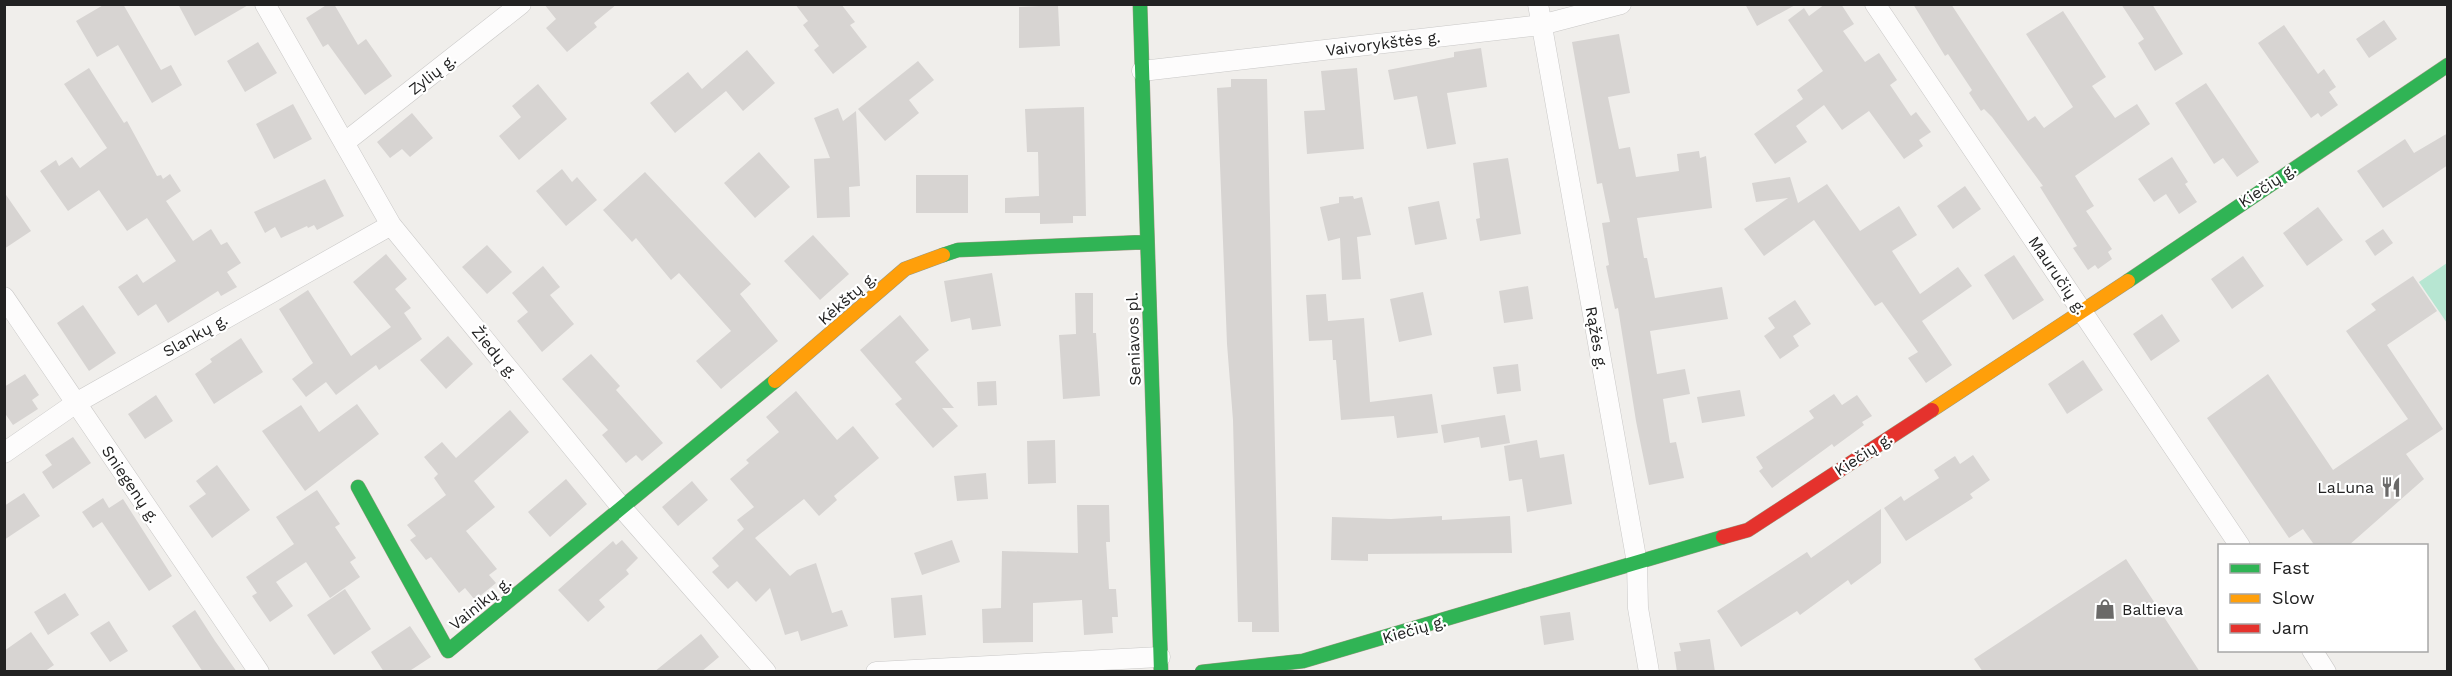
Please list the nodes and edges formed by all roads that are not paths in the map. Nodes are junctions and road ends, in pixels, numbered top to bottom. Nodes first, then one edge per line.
1 (265, 4) edge
2 (520, 4) edge
3 (1140, 4) edge
4 (1538, 4) edge
5 (1621, 4) edge
6 (1875, 4) edge
7 (1541, 25) junction
8 (2448, 65) edge
9 (1142, 71) junction
10 (344, 143) junction
11 (391, 225) junction
12 (1147, 242) junction
13 (4, 297) edge
14 (2083, 311) junction
15 (76, 403) junction
16 (4, 453) edge
17 (358, 487) dead end
18 (622, 507) junction
19 (2239, 544) edge
20 (1637, 563) junction
21 (2313, 652) edge
22 (1160, 664) edge
23 (259, 672) edge
24 (766, 672) edge
25 (876, 672) edge
26 (1203, 672) edge
27 (1649, 672) edge
28 (2326, 672) edge

1 - 10 street, Žiedų g.
2 - 10 street, Zylių g.
3 - 9 street, Seniavos pl.
4 - 7 street, Rąžės g.
5 - 7 street, Vaivorykštės g.
6 - 14 street, Mauručių g.
7 - 9 street, Vaivorykštės g.
7 - 20 street, Rąžės g.
8 - 14 street, Kiečių g.
9 - 12 street, Seniavos pl.
10 - 11 street, Žiedų g.
11 - 15 street, Slankų g.
11 - 18 street, Žiedų g.
12 - 18 street, Kėkštų g.
12 - 22 street, Seniavos pl.
13 - 15 street, Sniegenų g.
14 - 19 street, Mauručių g.
14 - 20 street, Kiečių g.
15 - 16 street, Slankų g.
15 - 23 street, Sniegenų g.
17 - 18 street, Vainikų g.
18 - 24 street, Žiedų g.
20 - 26 street, Kiečių g.
20 - 27 street, Rąžės g.
21 - 28 street
22 - 25 street

